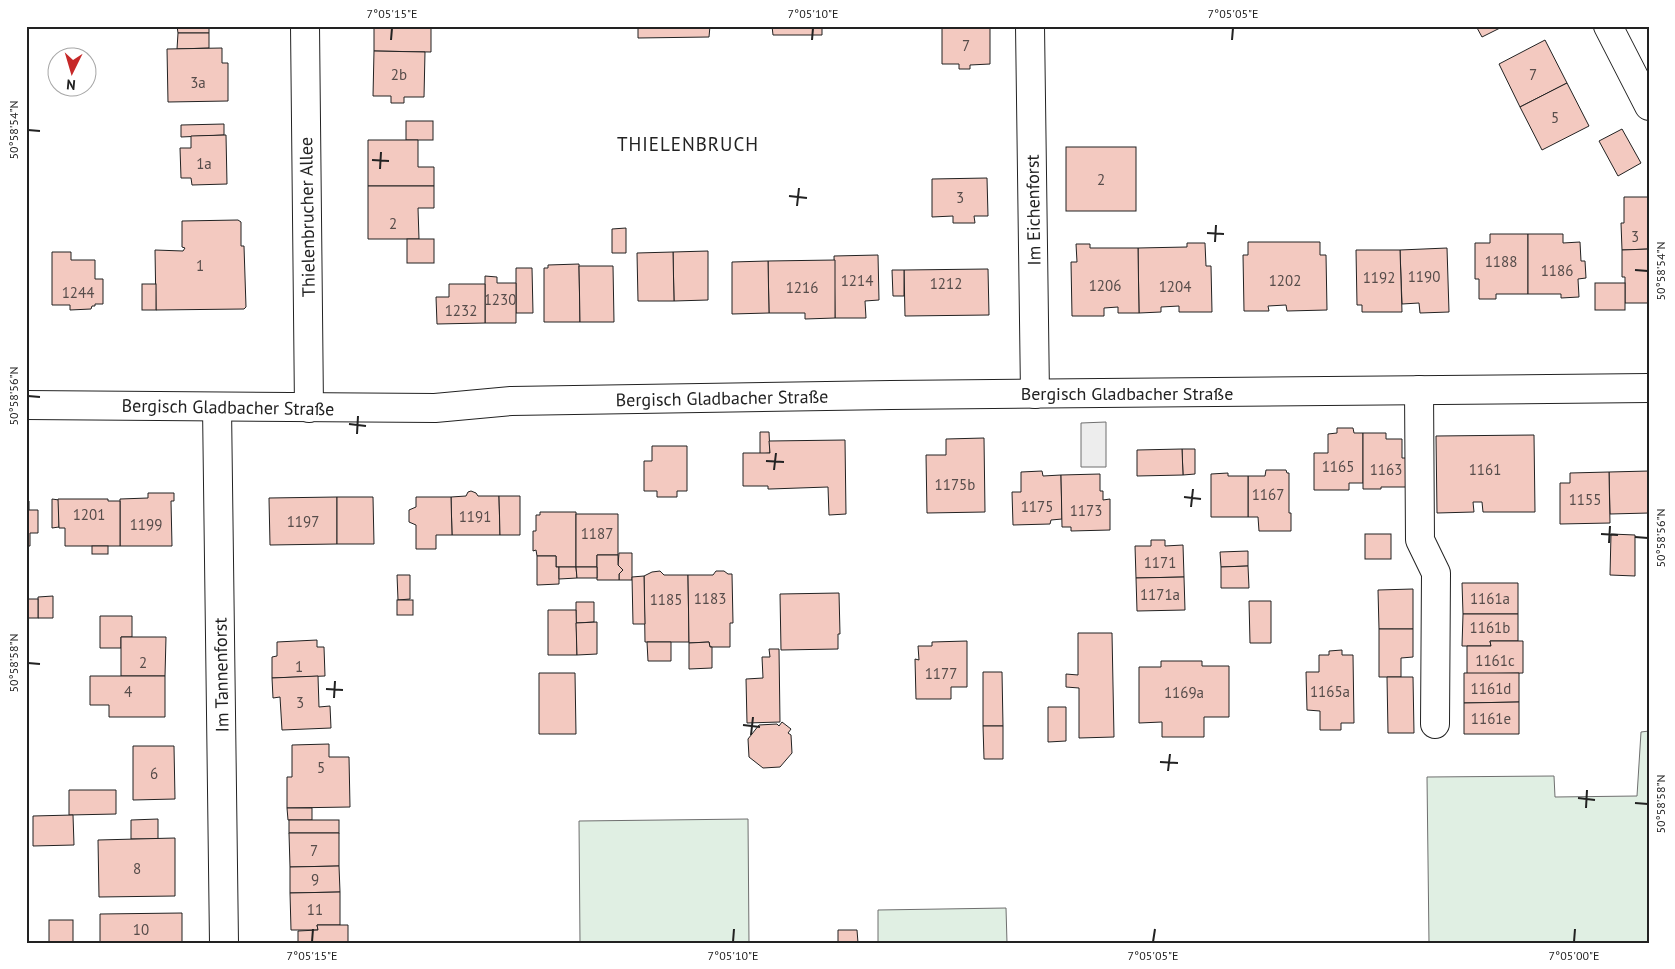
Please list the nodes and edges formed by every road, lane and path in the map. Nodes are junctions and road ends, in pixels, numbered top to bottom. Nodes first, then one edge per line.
1 (305, 26) edge
2 (1030, 26) edge
3 (1608, 26) edge
4 (1649, 106) edge
5 (1649, 388) edge
6 (1419, 390) junction
7 (1035, 394) junction
8 (26, 405) edge
9 (217, 407) junction
10 (309, 408) junction
11 (1435, 724) dead end
12 (224, 943) edge

1 - 10 street, Thielenbrucher Allee
2 - 7 street, Im Eichenforst
3 - 4 street
5 - 6 street, Bergisch Gladbacher Straße
6 - 7 street, Bergisch Gladbacher Straße
6 - 11 street
7 - 10 street, Bergisch Gladbacher Straße
8 - 9 street, Bergisch Gladbacher Straße
9 - 10 street, Bergisch Gladbacher Straße
9 - 12 street, Im Tannenforst

